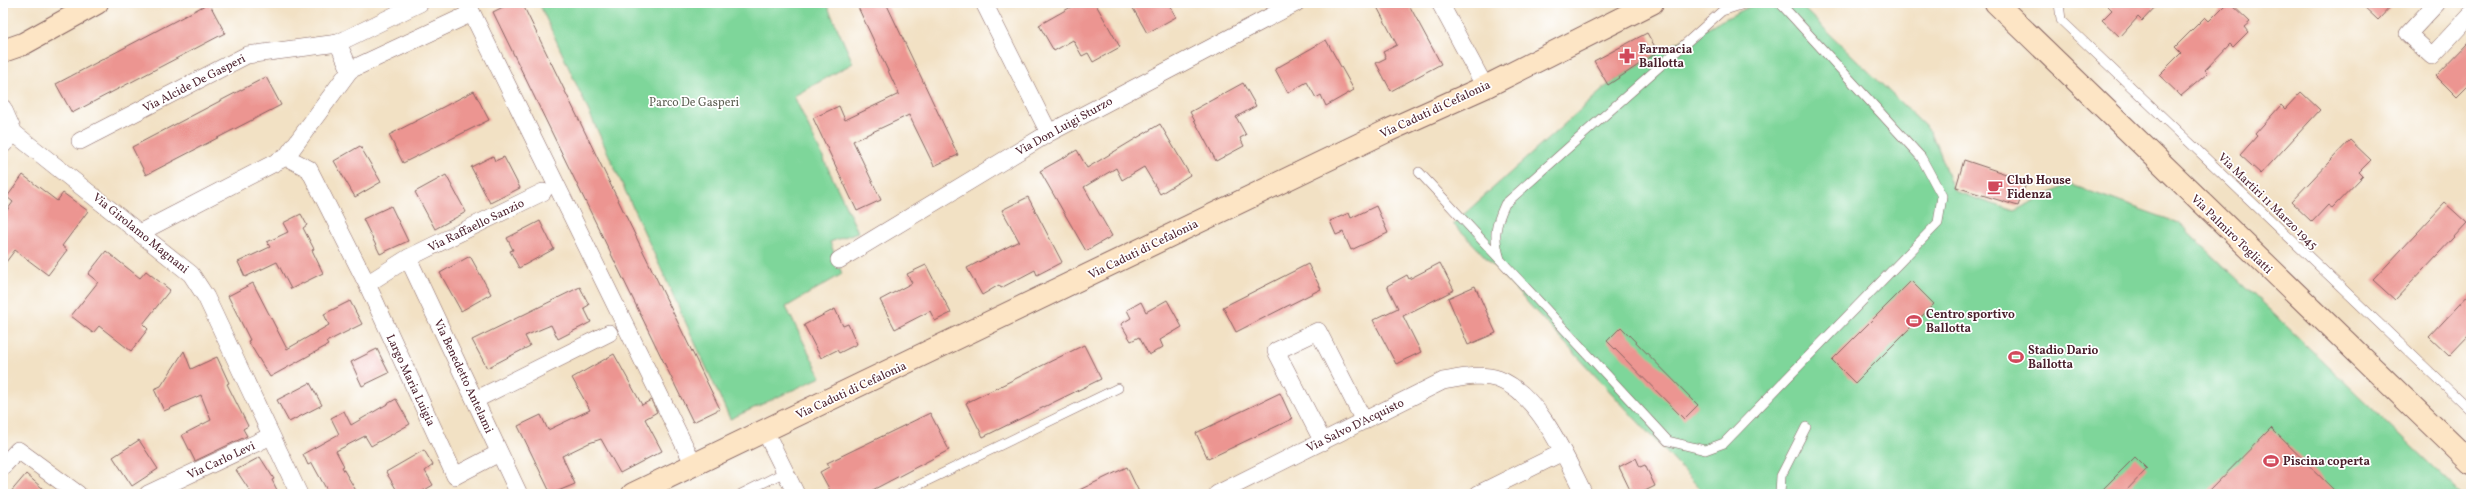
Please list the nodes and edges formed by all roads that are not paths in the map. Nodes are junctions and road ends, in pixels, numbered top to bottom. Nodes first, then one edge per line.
1 (98, 3) edge
2 (420, 3) edge
3 (984, 3) edge
4 (1296, 3) edge
5 (1440, 3) edge
6 (1652, 3) edge
7 (1747, 3) edge
8 (1780, 3) edge
9 (1996, 3) edge
10 (2059, 3) edge
11 (2437, 3) edge
12 (470, 8) edge
13 (2471, 14) edge
14 (338, 43) junction
15 (3, 51) edge
16 (350, 70) junction
17 (1485, 86) junction
18 (3, 108) edge
19 (14, 133) junction
20 (1049, 133) junction
21 (80, 141) dead end
22 (3, 145) edge
23 (286, 157) junction
24 (1420, 172) dead end
25 (543, 192) dead end
26 (141, 232) junction
27 (408, 258) junction
28 (839, 260) dead end
29 (1501, 262) junction
30 (367, 284) junction
31 (609, 332) dead end
32 (1118, 388) dead end
33 (475, 400) junction
34 (2471, 411) edge
35 (1364, 421) junction
36 (1806, 426) dead end
37 (765, 430) junction
38 (271, 436) junction
39 (1323, 442) junction
40 (1563, 452) junction
41 (499, 453) junction
42 (2471, 463) edge
43 (694, 465) junction
44 (3, 466) edge
45 (785, 472) junction
46 (78, 494) edge
47 (148, 494) edge
48 (299, 494) edge
49 (520, 494) edge
50 (633, 494) edge
51 (741, 494) edge
52 (796, 494) edge
53 (900, 494) edge
54 (1217, 494) edge
55 (1478, 494) edge
56 (1584, 494) edge
57 (1780, 494) edge

1 - 15 street
2 - 14 street, Via Alcide De Gasperi
3 - 20 street
4 - 20 street, Via Don Luigi Sturzo
5 - 17 street
6 - 17 street, Via Caduti di Cefalonia
7 - 29 lane
8 - 29 lane
9 - 42 street, Via Palmiro Togliatti
10 - 34 lane, Via Martiri 11 Marzo 1945
11 - 13 street
12 - 16 street
12 - 43 street
14 - 16 street
14 - 21 street, Via Alcide De Gasperi
16 - 23 street
17 - 37 street, Via Caduti di Cefalonia
18 - 19 street, Via Girolamo Magnani
19 - 22 street
19 - 26 street, Via Girolamo Magnani
20 - 28 street, Via Don Luigi Sturzo
23 - 26 street
23 - 30 street
24 - 29 lane
25 - 27 street, Via Raffaello Sanzio
26 - 38 street, Via Girolamo Magnani
27 - 30 street
27 - 33 street, Via Benedetto Antelami
30 - 41 street, Largo Maria Luigia
31 - 33 street
32 - 53 lane
33 - 41 street, Via Benedetto Antelami
35 - 39 street, Via Salvo D'Acquisto
35 - 39 street
35 - 40 street, Via Salvo D'Acquisto
36 - 57 lane
37 - 43 street, Via Caduti di Cefalonia
37 - 45 street
38 - 47 street, Via Carlo Levi
38 - 48 street, Via Girolamo Magnani
39 - 54 street, Via Salvo D'Acquisto
40 - 55 street
40 - 56 street
41 - 49 street, Via Benedetto Antelami
43 - 50 street, Via Caduti di Cefalonia
44 - 46 street
45 - 51 lane
45 - 52 street

